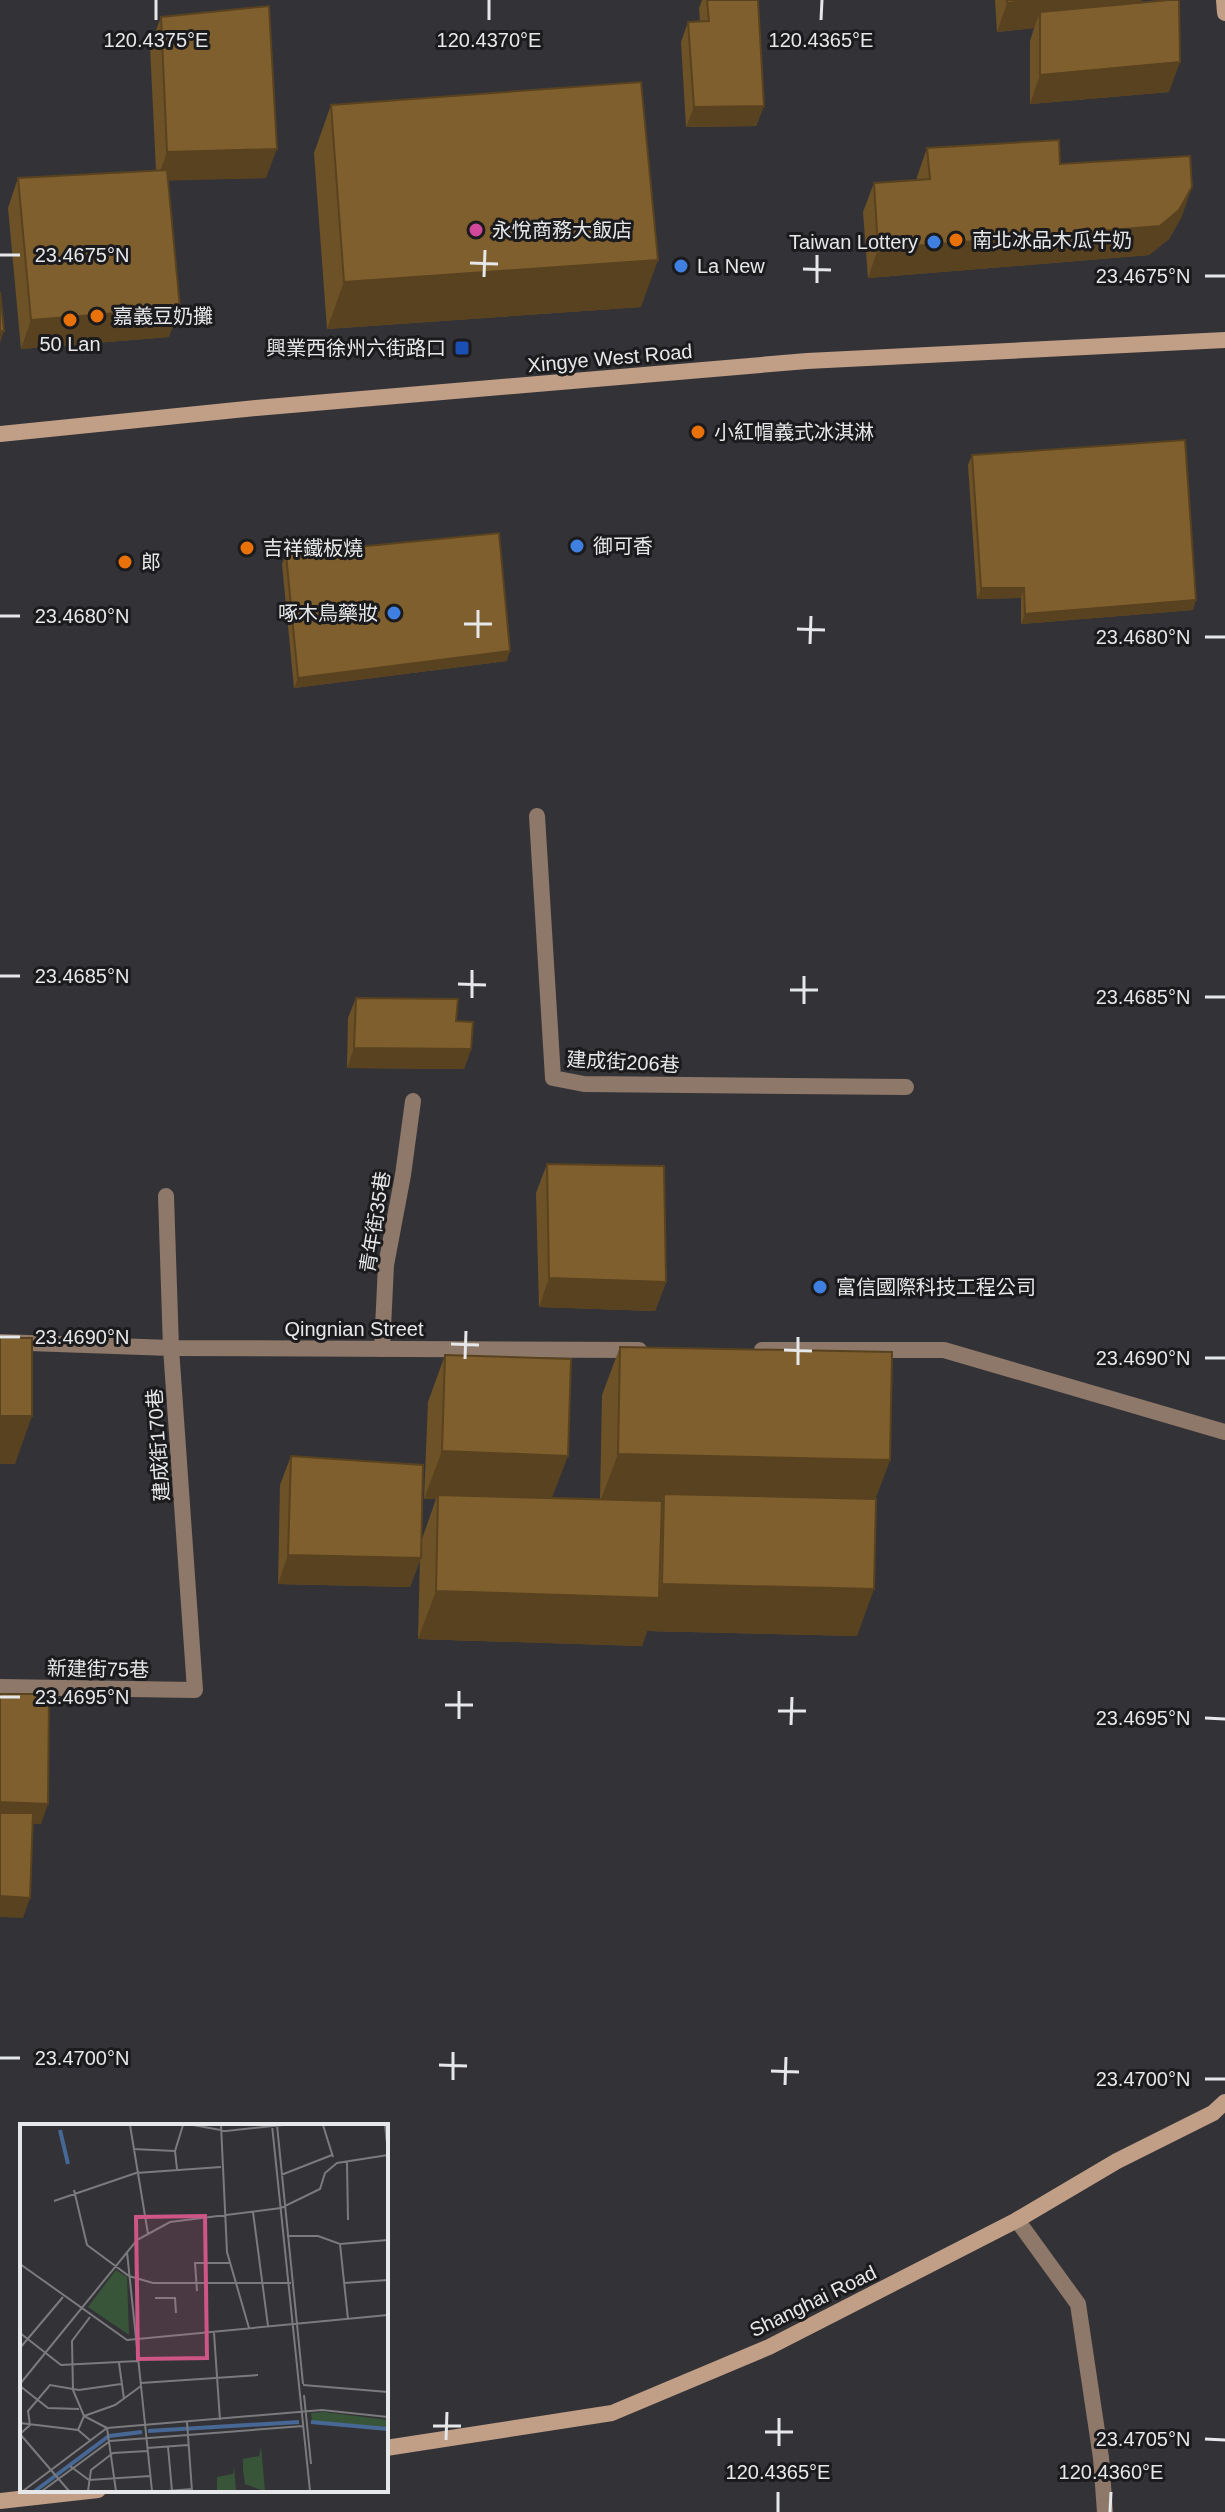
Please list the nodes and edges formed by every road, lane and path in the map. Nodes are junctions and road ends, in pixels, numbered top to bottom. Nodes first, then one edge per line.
1 (1224, 0) edge
2 (1225, 13) edge
3 (1225, 340) edge
4 (0, 434) edge
5 (537, 816) dead end
6 (906, 1087) dead end
7 (413, 1101) dead end
8 (166, 1196) dead end
9 (0, 1342) edge
10 (171, 1348) junction
11 (382, 1349) junction
12 (663, 1350) edge
13 (741, 1350) edge
14 (1225, 1432) edge
15 (0, 1687) edge
16 (195, 1690) joint
17 (1225, 2102) edge
18 (1017, 2220) junction
19 (388, 2448) edge
20 (80, 2492) edge
21 (0, 2501) edge
22 (1105, 2512) edge

1 - 2 street
3 - 4 street, Xingye West Road
5 - 6 street, 建成街206巷
7 - 11 street, 青年街35巷
8 - 10 street, 建成街170巷
9 - 10 street, Qingnian Street
10 - 11 street, Qingnian Street
10 - 16 street, 建成街170巷
11 - 12 street, Qingnian Street
13 - 14 street
15 - 16 street, 新建街75巷
17 - 18 street, Shanghai Road
18 - 19 street, Shanghai Road
18 - 22 street
20 - 21 street

